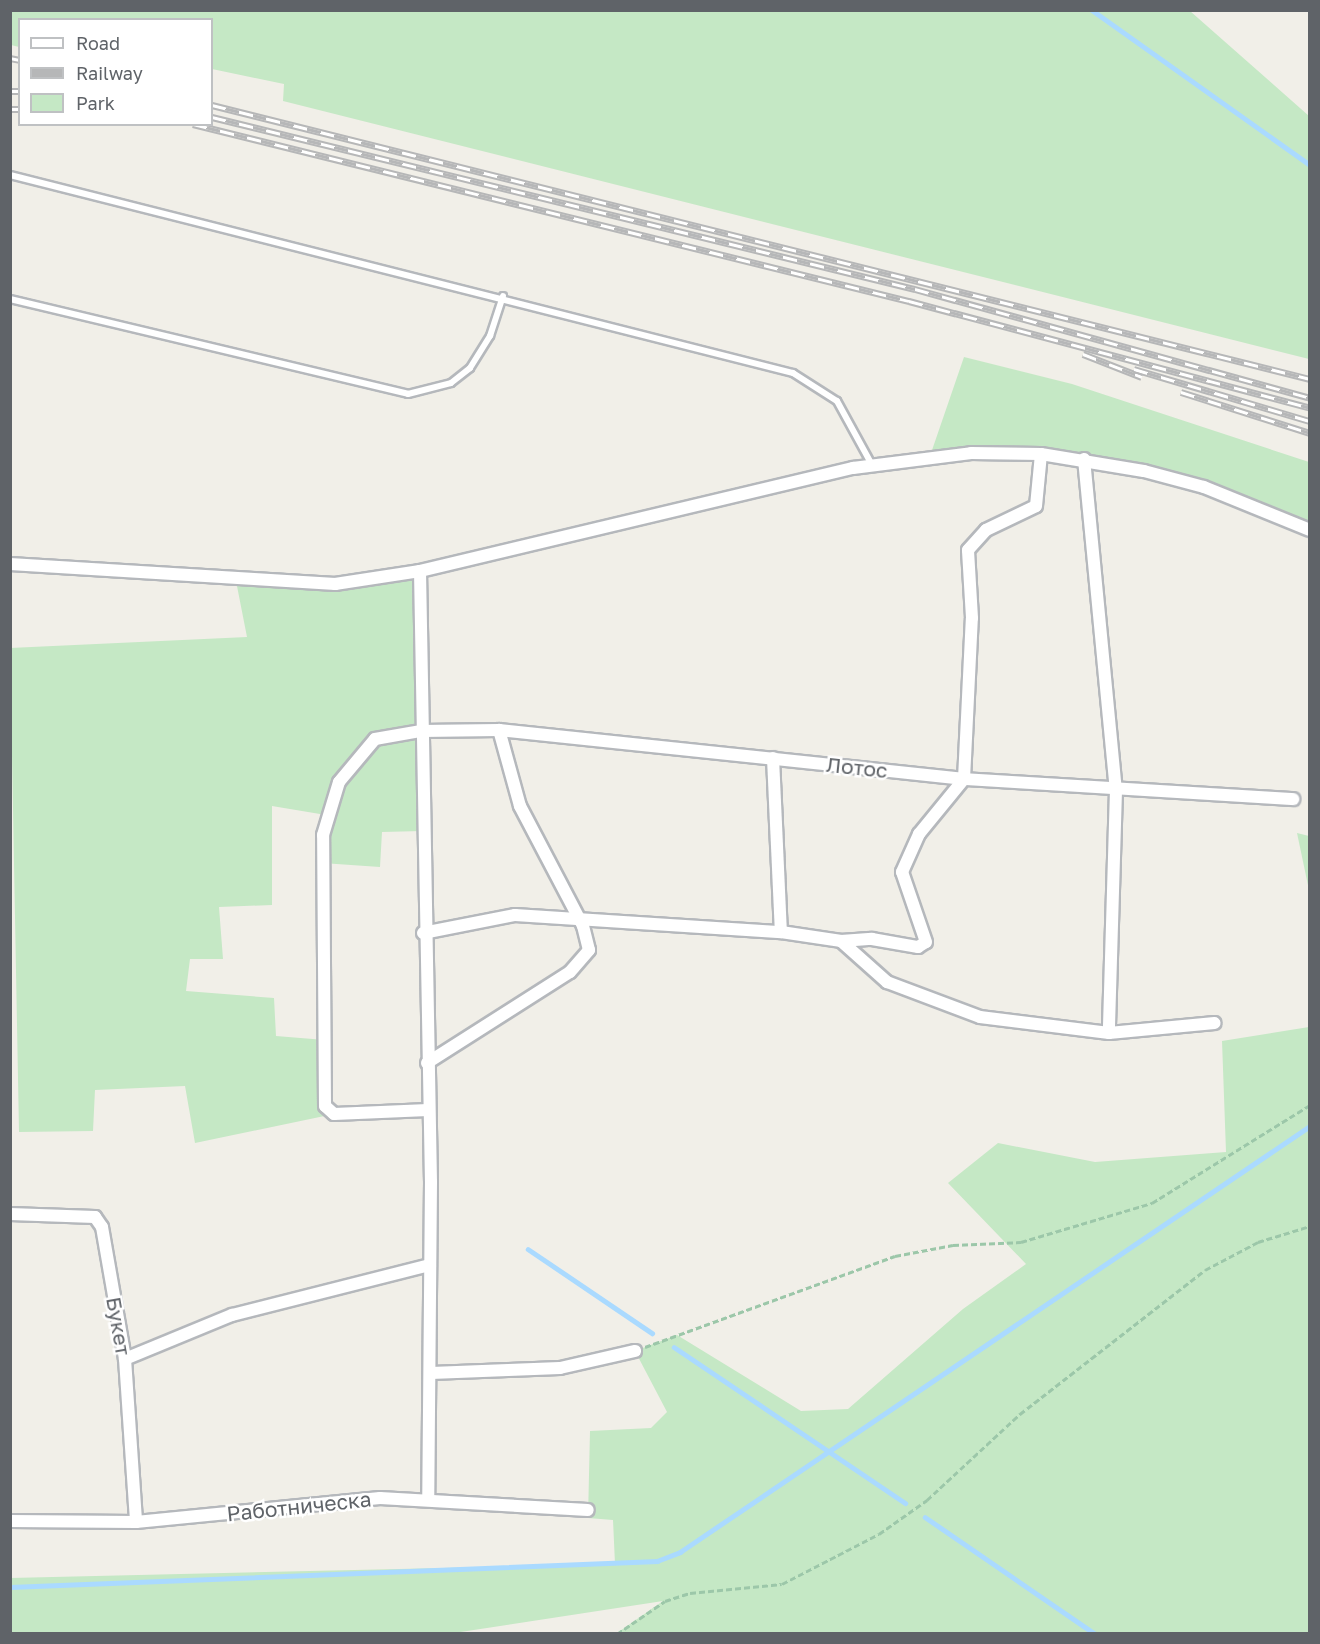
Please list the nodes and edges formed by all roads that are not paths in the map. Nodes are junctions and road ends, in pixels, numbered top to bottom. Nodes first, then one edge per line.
1 (10, 175) edge
2 (503, 296) junction
3 (10, 299) edge
4 (1041, 454) junction
5 (1084, 459) junction
6 (872, 465) junction
7 (1310, 530) edge
8 (10, 564) edge
9 (420, 571) junction
10 (499, 730) junction
11 (421, 731) junction
12 (773, 759) junction
13 (963, 778) junction
14 (1116, 790) junction
15 (1293, 799) dead end
16 (579, 919) junction
17 (781, 932) junction
18 (423, 933) junction
19 (841, 941) junction
20 (1215, 1023) dead end
21 (1108, 1033) junction
22 (427, 1063) junction
23 (428, 1110) junction
24 (10, 1214) edge
25 (430, 1265) junction
26 (635, 1351) road end
27 (125, 1359) junction
28 (431, 1373) junction
29 (428, 1500) junction
30 (588, 1510) dead end
31 (10, 1521) edge
32 (136, 1522) junction

1 - 2 lane
2 - 3 lane
2 - 6 lane
4 - 5 street
4 - 6 street
4 - 13 street
5 - 7 street
5 - 14 street
6 - 9 street
8 - 9 street
9 - 11 street
10 - 11 street, Лотос
10 - 12 street, Лотос
10 - 16 street
11 - 18 street
11 - 23 street, Лотос
12 - 13 street, Лотос
12 - 17 street
13 - 14 street, Лотос
13 - 19 street
14 - 15 street, Лотос
14 - 21 street
16 - 17 street
16 - 18 street
16 - 22 street
17 - 19 street
18 - 22 street
19 - 21 street
20 - 21 street
22 - 23 street
23 - 25 street
24 - 27 street, Букет
25 - 27 street
25 - 28 street
26 - 28 street
27 - 32 street, Букет
28 - 29 street
29 - 30 street, Работническа
29 - 32 street, Работническа
31 - 32 street, Работническа

